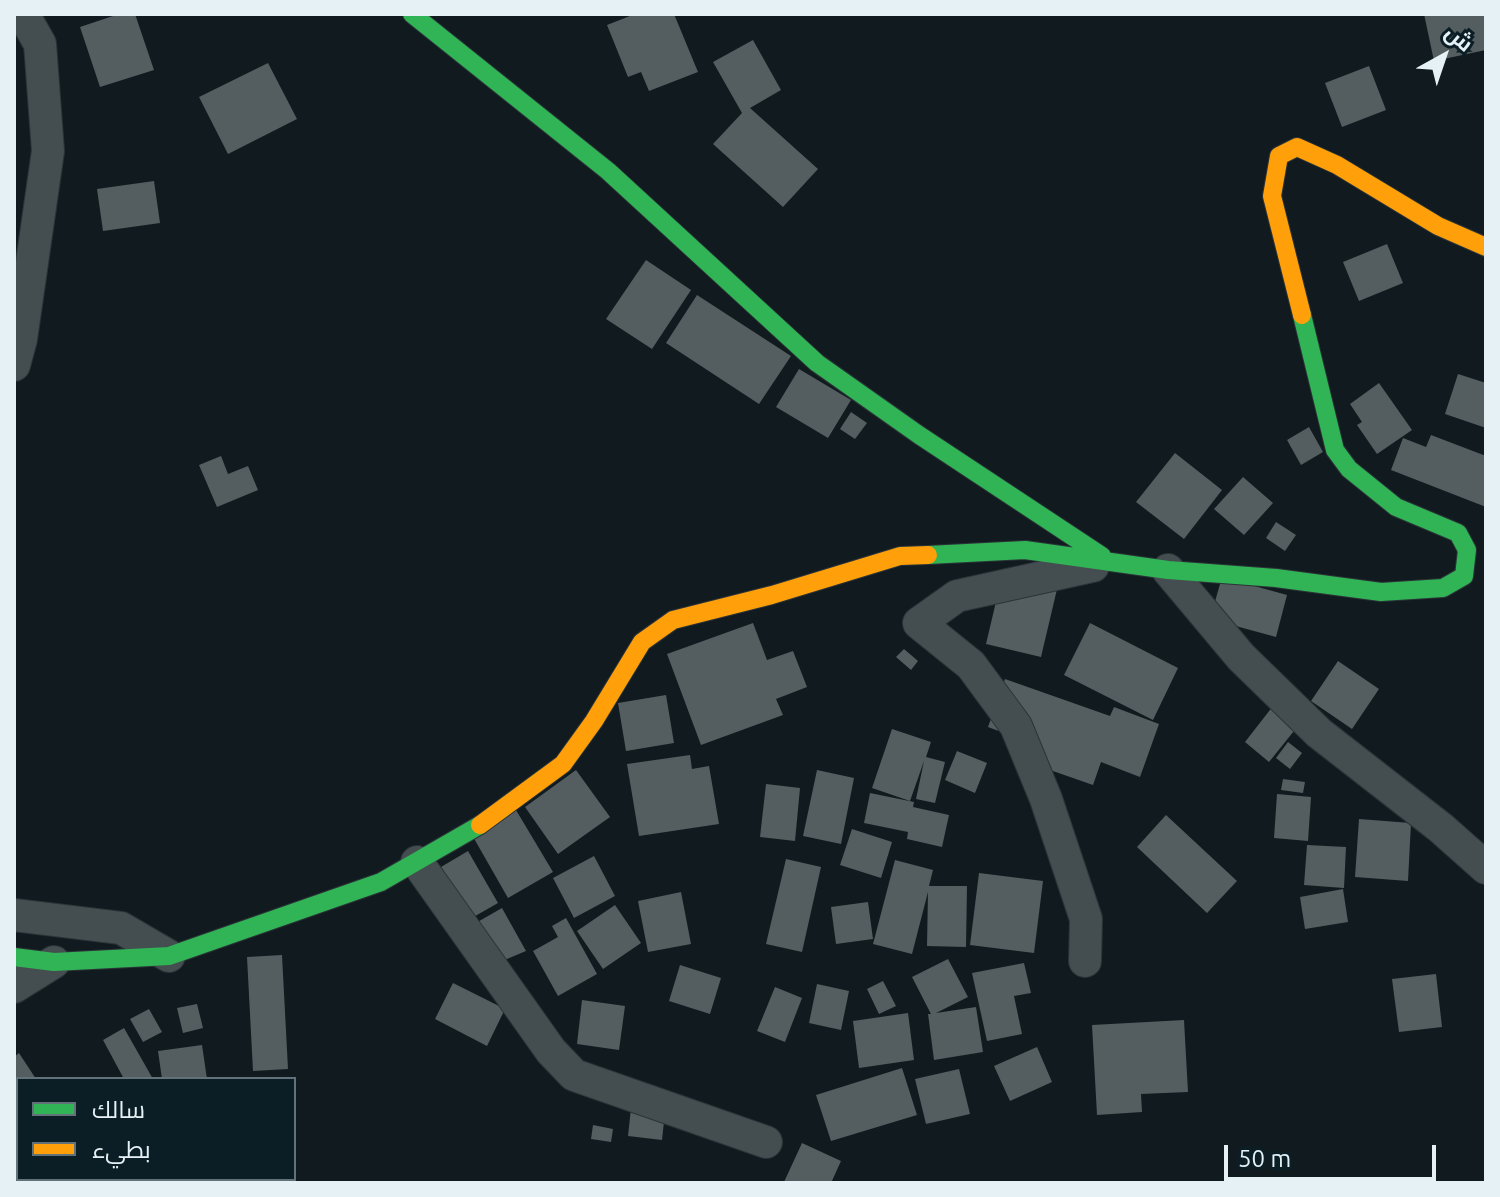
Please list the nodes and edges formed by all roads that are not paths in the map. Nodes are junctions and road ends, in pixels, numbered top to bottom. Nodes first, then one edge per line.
1 (23, 14) edge
2 (412, 14) edge
3 (1486, 247) edge
4 (14, 365) edge
5 (1110, 562) junction
6 (1168, 570) junction
7 (417, 862) junction
8 (1486, 868) edge
9 (14, 915) edge
10 (169, 956) junction
11 (14, 957) edge
12 (1085, 961) dead end
13 (54, 962) junction
14 (14, 987) edge
15 (766, 1142) dead end

1 - 4 street
2 - 5 street
3 - 6 street
5 - 6 street
5 - 7 street
5 - 12 street
6 - 8 street
7 - 10 street
7 - 15 street
9 - 10 street
10 - 13 street
11 - 13 street
13 - 14 street

